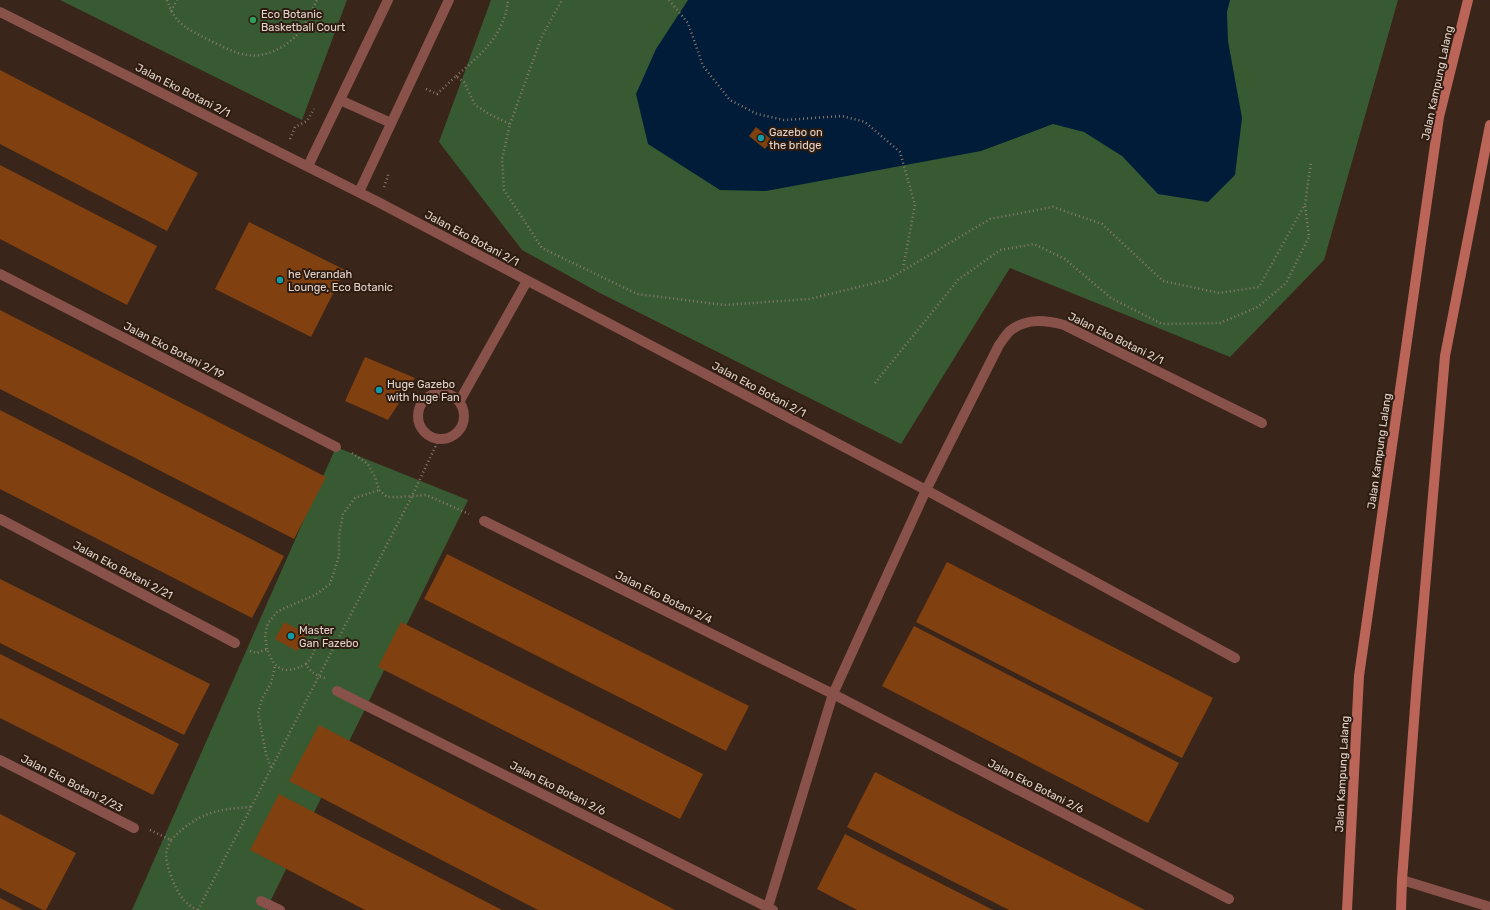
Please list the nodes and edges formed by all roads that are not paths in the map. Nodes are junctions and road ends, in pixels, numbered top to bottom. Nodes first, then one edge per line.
1 (388, 0) edge
2 (448, 0) edge
3 (1468, 0) edge
4 (2, 12) edge
5 (340, 100) junction
6 (391, 123) junction
7 (1490, 125) edge
8 (308, 166) junction
9 (359, 192) junction
10 (0, 274) edge
11 (527, 281) junction
12 (459, 402) junction
13 (1262, 423) dead end
14 (336, 447) road end
15 (926, 490) junction
16 (0, 519) edge
17 (484, 521) road end
18 (234, 643) road end
19 (1235, 658) dead end
20 (337, 691) road end
21 (833, 694) junction
22 (0, 760) edge
23 (134, 828) road end
24 (1402, 880) junction
25 (1229, 899) dead end
26 (261, 900) dead end
27 (1490, 907) edge
28 (769, 909) edge
29 (280, 910) edge
30 (1347, 910) edge
31 (1401, 910) edge

1 - 5 street
2 - 6 street
3 - 30 main road, Jalan Kampung Lalang
4 - 8 street, Jalan Eko Botani 2/1
5 - 6 street
5 - 8 street
6 - 9 street
7 - 24 main road
8 - 9 street, Jalan Eko Botani 2/1
9 - 11 street, Jalan Eko Botani 2/1
10 - 14 street, Jalan Eko Botani 2/19
11 - 12 street
11 - 15 street, Jalan Eko Botani 2/1
12 - 12 street
13 - 15 street, Jalan Eko Botani 2/1
15 - 19 street, Jalan Eko Botani 2/1
15 - 21 street
16 - 18 street, Jalan Eko Botani 2/21
17 - 21 street, Jalan Eko Botani 2/4
20 - 28 street, Jalan Eko Botani 2/6
21 - 25 street, Jalan Eko Botani 2/6
21 - 28 street
22 - 23 street, Jalan Eko Botani 2/23
24 - 27 street
24 - 31 main road
26 - 29 street

